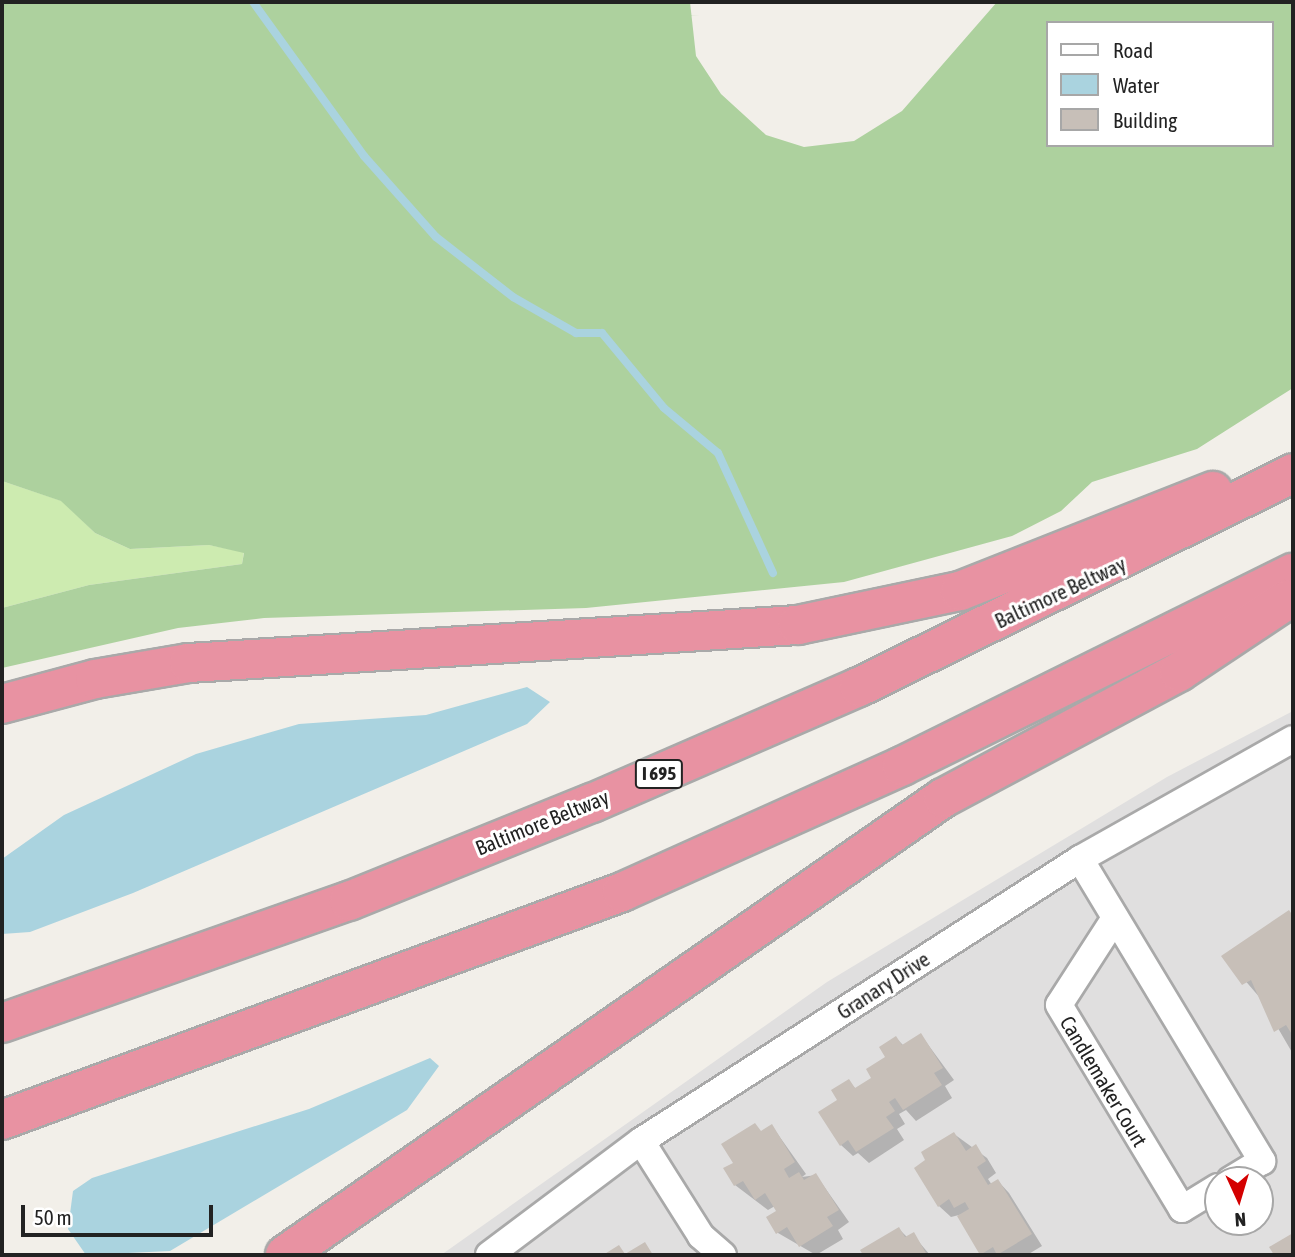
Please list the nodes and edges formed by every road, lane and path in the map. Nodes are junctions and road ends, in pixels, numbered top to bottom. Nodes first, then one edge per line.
1 (1293, 459) edge
2 (1293, 473) edge
3 (1293, 573) edge
4 (1293, 596) edge
5 (2, 705) edge
6 (1293, 739) edge
7 (1080, 859) junction
8 (1115, 918) junction
9 (2, 1023) edge
10 (2, 1121) edge
11 (641, 1141) junction
12 (1254, 1166) edge
13 (1204, 1196) edge
14 (285, 1255) edge
15 (489, 1255) edge
16 (723, 1255) edge

1 - 5 highway
2 - 9 highway, Baltimore Beltway / I 695
3 - 10 highway
4 - 14 highway
6 - 7 street, Granary Drive
7 - 8 street
7 - 11 street, Granary Drive
8 - 12 street
8 - 13 street, Candlemaker Court
11 - 15 street, Granary Drive
11 - 16 street

